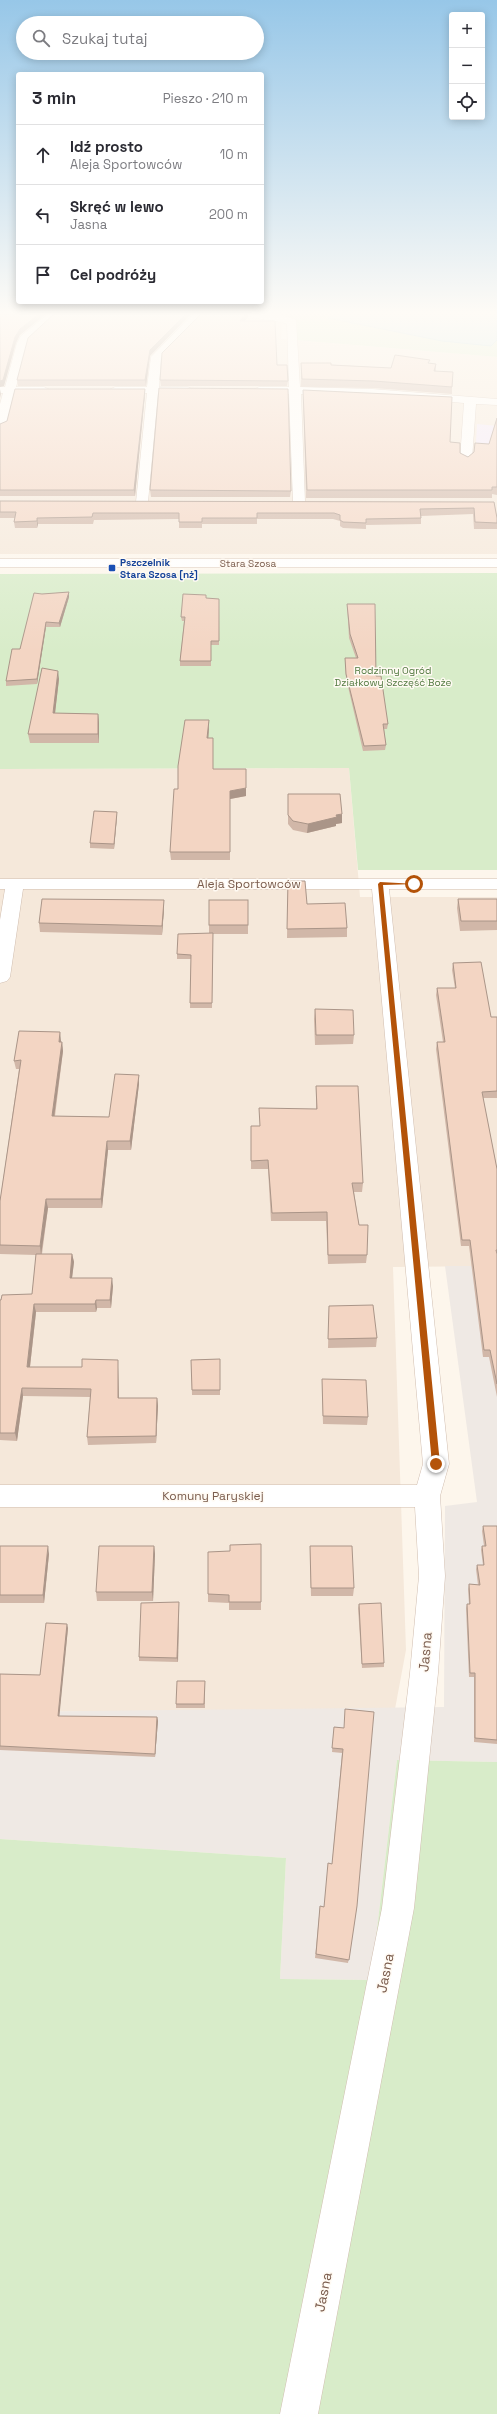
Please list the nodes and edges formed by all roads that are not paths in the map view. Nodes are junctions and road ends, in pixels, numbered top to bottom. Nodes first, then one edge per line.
1 (149, 427) edge
2 (295, 427) edge
3 (468, 427) edge
4 (466, 459) edge
5 (126, 502) edge
6 (142, 502) junction
7 (157, 502) edge
8 (283, 502) edge
9 (299, 502) junction
10 (314, 502) edge
11 (0, 563) edge
12 (497, 563) edge
13 (8, 884) edge
14 (380, 884) junction
15 (497, 884) edge
16 (0, 977) edge
17 (0, 1496) edge
18 (427, 1496) junction
19 (299, 2414) edge

1 - 6 street
2 - 9 street
3 - 4 street
5 - 6 street
6 - 7 street
8 - 9 street
9 - 10 street
11 - 12 street, Stara Szosa
13 - 14 street, Aleja Sportowców
13 - 16 street
14 - 15 street, Aleja Sportowców
14 - 18 street, Jasna
17 - 18 street, Komuny Paryskiej
18 - 19 street, Jasna

